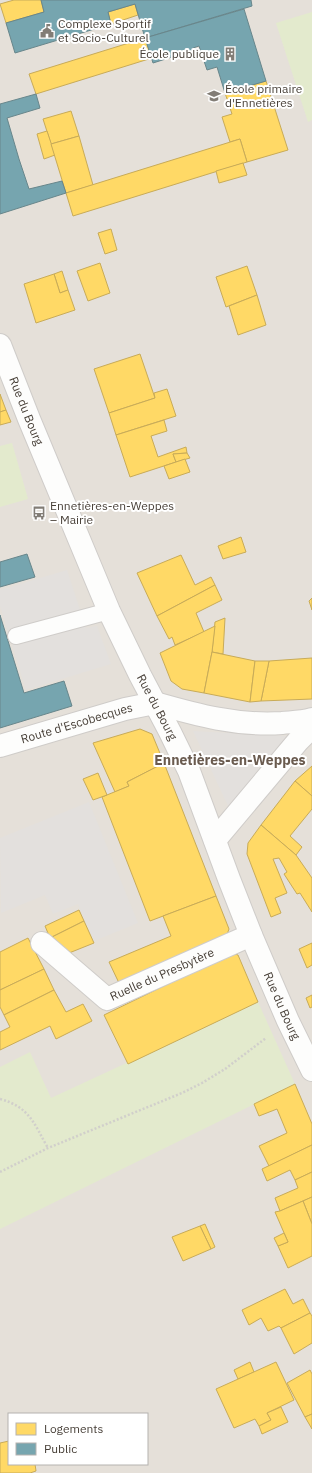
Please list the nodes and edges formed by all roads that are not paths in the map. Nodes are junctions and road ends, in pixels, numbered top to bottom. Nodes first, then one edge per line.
1 (0, 345) edge
2 (109, 611) junction
3 (16, 636) dead end
4 (154, 703) junction
5 (312, 718) edge
6 (312, 727) edge
7 (0, 746) edge
8 (215, 840) junction
9 (251, 935) junction
10 (42, 943) dead end
11 (312, 1070) edge

1 - 2 street, Rue du Bourg
2 - 3 lane
2 - 4 street, Rue du Bourg
4 - 5 street
4 - 7 street, Route d'Escobecques
4 - 8 street, Rue du Bourg
6 - 8 street
8 - 9 street, Rue du Bourg
9 - 10 street, Ruelle du Presbytère
9 - 11 street, Rue du Bourg

